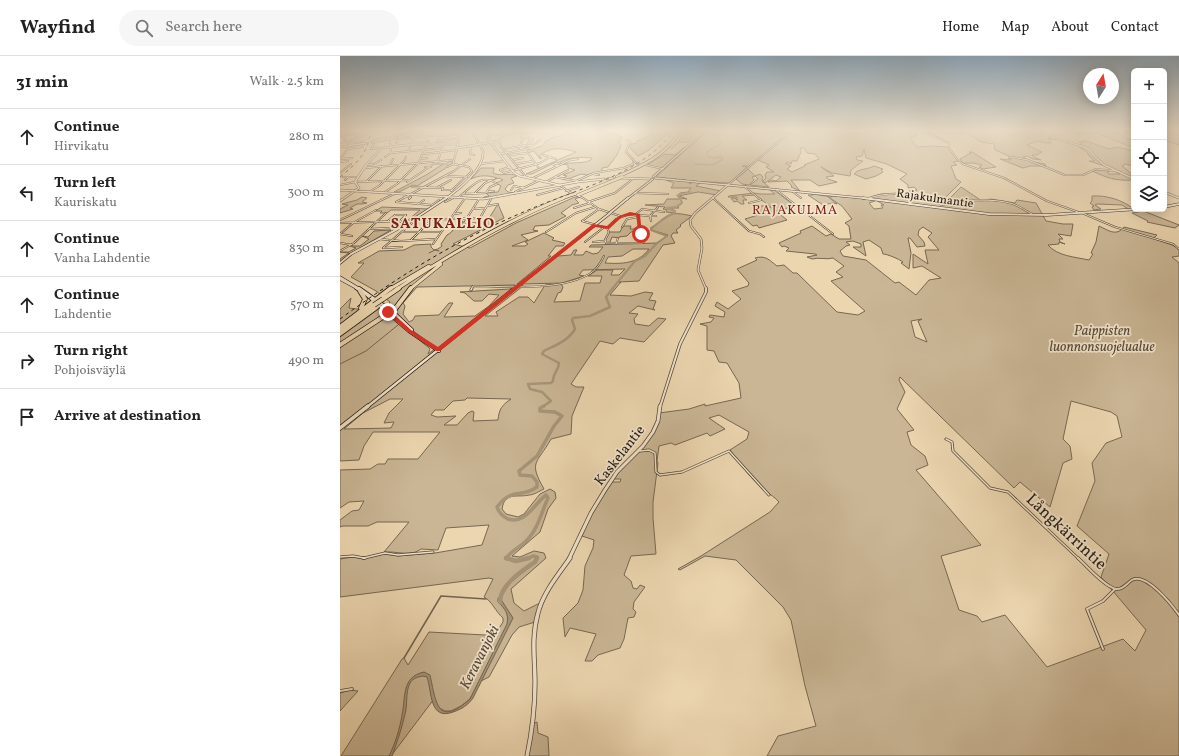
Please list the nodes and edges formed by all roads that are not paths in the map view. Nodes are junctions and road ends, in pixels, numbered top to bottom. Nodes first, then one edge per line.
1 (419, 162) edge
2 (633, 162) edge
3 (368, 163) edge
4 (376, 163) edge
5 (413, 163) edge
6 (465, 163) edge
7 (491, 163) edge
8 (506, 163) edge
9 (524, 163) edge
10 (542, 163) edge
11 (565, 163) edge
12 (636, 163) edge
13 (646, 163) edge
14 (671, 163) edge
15 (754, 163) edge
16 (962, 163) edge
17 (1034, 163) edge
18 (1101, 163) edge
19 (351, 164) dead end
20 (401, 164) junction
21 (435, 164) joint
22 (442, 164) dead end
23 (453, 164) joint
24 (480, 164) joint
25 (516, 164) joint
26 (552, 164) dead end
27 (642, 164) dead end
28 (366, 165) junction
29 (390, 165) joint
30 (536, 165) junction
31 (382, 166) junction
32 (461, 166) junction
33 (559, 166) junction
34 (646, 166) dead end
35 (425, 167) dead end
36 (431, 167) junction
37 (447, 167) dead end
38 (510, 167) junction
39 (538, 167) dead end
40 (364, 168) junction
41 (520, 169) junction
42 (664, 169) junction
43 (340, 170) edge
44 (343, 170) junction
45 (568, 170) dead end
46 (513, 171) junction
47 (1118, 171) junction
48 (340, 173) edge
49 (591, 174) junction
50 (599, 175) dead end
51 (445, 176) junction
52 (343, 177) dead end
53 (348, 177) junction
54 (358, 177) junction
55 (467, 177) junction
56 (526, 177) dead end
57 (556, 178) junction
58 (617, 178) junction
59 (634, 178) junction
60 (653, 178) junction
61 (1131, 178) edge
62 (531, 179) junction
63 (604, 179) dead end
64 (607, 179) dead end
65 (344, 180) dead end
66 (383, 180) junction
67 (401, 180) junction
68 (411, 180) junction
69 (451, 180) dead end
70 (492, 180) junction
71 (367, 181) junction
72 (538, 181) junction
73 (577, 181) junction
74 (355, 182) junction
75 (407, 182) dead end
76 (546, 182) junction
77 (729, 184) junction
78 (340, 185) edge
79 (560, 186) junction
80 (746, 186) junction
81 (412, 187) dead end
82 (421, 187) junction
83 (436, 187) junction
84 (579, 187) dead end
85 (524, 188) junction
86 (563, 188) junction
87 (775, 189) junction
88 (340, 190) edge
89 (511, 190) dead end
90 (566, 190) junction
91 (355, 191) junction
92 (494, 191) dead end
93 (792, 191) junction
94 (369, 192) junction
95 (385, 192) junction
96 (487, 192) junction
97 (396, 193) junction
98 (409, 193) junction
99 (635, 193) junction
100 (1167, 193) edge
101 (463, 194) junction
102 (474, 194) junction
103 (515, 194) junction
104 (668, 194) dead end
105 (537, 195) dead end
106 (574, 195) junction
107 (404, 197) junction
108 (448, 197) junction
109 (455, 197) junction
110 (459, 197) junction
111 (466, 198) junction
112 (713, 198) junction
113 (801, 198) dead end
114 (1179, 198) edge
115 (409, 199) dead end
116 (479, 199) junction
117 (491, 199) junction
118 (869, 199) junction
119 (424, 200) dead end
120 (439, 200) dead end
121 (340, 201) edge
122 (445, 202) dead end
123 (589, 202) junction
124 (749, 203) dead end
125 (418, 204) junction
126 (498, 204) dead end
127 (1179, 204) edge
128 (1167, 206) edge
129 (487, 207) junction
130 (595, 207) junction
131 (658, 207) dead end
132 (574, 208) dead end
133 (473, 209) junction
134 (599, 209) junction
135 (376, 210) dead end
136 (1131, 210) edge
137 (654, 211) junction
138 (664, 212) dead end
139 (386, 213) dead end
140 (461, 213) dead end
141 (1080, 213) junction
142 (454, 214) junction
143 (636, 214) junction
144 (638, 214) junction
145 (1033, 215) junction
146 (620, 216) junction
147 (650, 216) junction
148 (656, 216) dead end
149 (638, 217) junction
150 (467, 218) junction
151 (480, 218) junction
152 (450, 219) junction
153 (340, 220) edge
154 (420, 220) dead end
155 (432, 220) junction
156 (388, 221) junction
157 (400, 221) junction
158 (651, 221) dead end
159 (376, 222) junction
160 (340, 223) edge
161 (353, 223) junction
162 (412, 223) dead end
163 (469, 224) dead end
164 (594, 225) junction
165 (622, 227) dead end
166 (603, 228) junction
167 (607, 228) junction
168 (369, 229) junction
169 (419, 231) junction
170 (402, 232) junction
171 (441, 232) junction
172 (546, 232) dead end
173 (340, 234) edge
174 (833, 234) dead end
175 (352, 236) dead end
176 (764, 237) dead end
177 (436, 238) junction
178 (618, 238) dead end
179 (379, 239) junction
180 (411, 240) junction
181 (391, 241) junction
182 (605, 241) junction
183 (585, 242) dead end
184 (593, 242) dead end
185 (340, 243) edge
186 (433, 244) dead end
187 (616, 244) junction
188 (352, 245) junction
189 (402, 247) dead end
190 (460, 249) junction
191 (1179, 249) edge
192 (340, 251) edge
193 (604, 256) dead end
194 (448, 260) junction
195 (340, 264) edge
196 (340, 278) edge
197 (519, 285) junction
198 (471, 290) dead end
199 (360, 291) junction
200 (375, 299) junction
201 (384, 300) junction
202 (400, 303) junction
203 (375, 306) junction
204 (391, 313) junction
205 (397, 316) junction
206 (352, 319) junction
207 (340, 327) edge
208 (340, 330) edge
209 (340, 334) edge
210 (415, 335) junction
211 (422, 340) junction
212 (340, 345) edge
213 (432, 348) junction
214 (438, 350) junction
215 (432, 355) junction
216 (394, 385) junction
217 (340, 428) edge
218 (946, 439) dead end
219 (638, 451) junction
220 (769, 495) dead end
221 (433, 552) dead end
222 (340, 557) edge
223 (1115, 589) junction
224 (1179, 615) edge
225 (1103, 649) dead end
226 (352, 689) dead end
227 (340, 691) edge
228 (527, 756) edge

1 - 67 street
2 - 49 street
3 - 28 street
4 - 28 street
5 - 20 street
6 - 32 street
7 - 24 street
8 - 38 street
9 - 25 street
10 - 30 street
11 - 33 street
12 - 27 street
13 - 58 highway
14 - 42 main road
15 - 77 street
16 - 141 street
17 - 47 street
18 - 47 street
19 - 44 street
20 - 29 street
20 - 66 street
21 - 22 street
21 - 36 street
23 - 32 street
23 - 37 street
24 - 108 main road
25 - 41 street
26 - 33 street
28 - 40 street
29 - 31 street
30 - 39 street
30 - 41 street
31 - 40 street
31 - 71 street
32 - 51 street
32 - 55 street
33 - 62 street
34 - 42 street
35 - 36 street
36 - 68 street
38 - 46 street
38 - 46 street
40 - 54 street
41 - 46 street
41 - 56 street
42 - 60 main road
43 - 44 street
44 - 48 street
45 - 57 street
46 - 62 street
47 - 61 street
49 - 50 street
49 - 73 street
51 - 55 street
51 - 82 street
52 - 53 street
53 - 54 street
53 - 65 street
54 - 74 street
55 - 83 street
57 - 73 street
57 - 76 street
58 - 59 street
58 - 64 street
58 - 106 highway
59 - 60 street
59 - 123 street
60 - 77 main road, Rajakulmantie
60 - 99 main road
62 - 72 street
63 - 73 street
66 - 67 street
66 - 71 street
66 - 94 street
67 - 68 street
67 - 95 street
68 - 75 street
69 - 83 street
70 - 96 street
70 - 101 street
70 - 102 street
71 - 74 street
72 - 76 street
72 - 85 street
73 - 79 street
74 - 78 street
74 - 91 street
76 - 79 street
77 - 80 main road, Rajakulmantie
77 - 112 street, Kaskelantie
79 - 86 street
79 - 103 street
80 - 87 main road, Rajakulmantie
80 - 124 street
81 - 82 street
82 - 83 street
82 - 98 street
84 - 90 street
85 - 89 street
85 - 103 street
86 - 90 street
86 - 105 street
87 - 93 main road, Rajakulmantie
87 - 174 street
88 - 91 street
90 - 123 street
91 - 94 street
91 - 121 street
92 - 96 street
93 - 113 street
93 - 118 main road, Rajakulmantie
94 - 95 street
95 - 97 street
96 - 102 street
97 - 98 street
97 - 153 street
98 - 107 street
98 - 108 street
99 - 104 street
99 - 164 main road
100 - 114 street
101 - 102 street
101 - 110 street
103 - 117 street
106 - 190 highway
106 - 194 highway
107 - 115 street
107 - 125 street
108 - 109 street
108 - 179 main road
109 - 110 street
109 - 122 street
110 - 111 street
111 - 116 street
111 - 142 street
112 - 176 street
112 - 219 street, Kaskelantie
116 - 117 street
116 - 133 street
117 - 129 street
118 - 145 main road, Rajakulmantie
118 - 145 street
119 - 125 street
120 - 125 street
123 - 130 street
123 - 132 street
126 - 129 street
127 - 128 main road
129 - 133 street
129 - 151 street
130 - 134 street
130 - 172 street
131 - 137 street
133 - 150 street
134 - 146 street
134 - 164 street
135 - 161 street
136 - 141 main road, Rajakulmantie
137 - 138 street
137 - 143 street
137 - 147 street
139 - 159 street
140 - 142 street
141 - 145 main road, Rajakulmantie
141 - 191 street
142 - 152 street
143 - 144 street
143 - 146 street
144 - 147 street
144 - 149 street
146 - 167 street
147 - 148 street
147 - 158 street
149 - 165 street
149 - 187 street
150 - 151 street
150 - 152 street
151 - 163 street
152 - 155 street
152 - 171 street
154 - 155 street
155 - 169 street
156 - 157 street
156 - 157 street
156 - 159 street
157 - 168 street
159 - 161 street
159 - 168 street
160 - 161 street
161 - 173 street
162 - 170 street
164 - 166 street
164 - 197 main road
166 - 167 street
166 - 183 street
167 - 182 street
168 - 188 street
169 - 170 street
169 - 171 street
169 - 180 street
170 - 181 street
171 - 177 street
173 - 175 street
177 - 180 street
177 - 186 street
178 - 187 street
179 - 181 street
179 - 195 main road
180 - 181 street
181 - 189 street
182 - 184 street
182 - 187 street
185 - 188 street
188 - 192 street
190 - 200 highway
190 - 201 highway
193 - 197 street
194 - 201 highway
194 - 202 highway
196 - 199 main road
196 - 200 main road
197 - 198 street
197 - 214 main road
199 - 200 main road
199 - 206 highway
200 - 204 main road
200 - 206 highway
201 - 203 highway, bridge
202 - 204 highway
202 - 205 highway
203 - 206 highway
203 - 209 highway
204 - 205 main road
204 - 210 main road
204 - 212 highway
205 - 210 main road
206 - 207 highway
206 - 208 highway
210 - 211 main road
211 - 213 main road
211 - 214 main road
213 - 214 main road
213 - 215 main road
214 - 215 main road
214 - 216 main road
215 - 216 main road
216 - 217 main road
218 - 223 street, Långkärrintie
219 - 220 street
219 - 228 street, Kaskelantie
221 - 222 street
223 - 224 street
223 - 225 street
226 - 227 street

